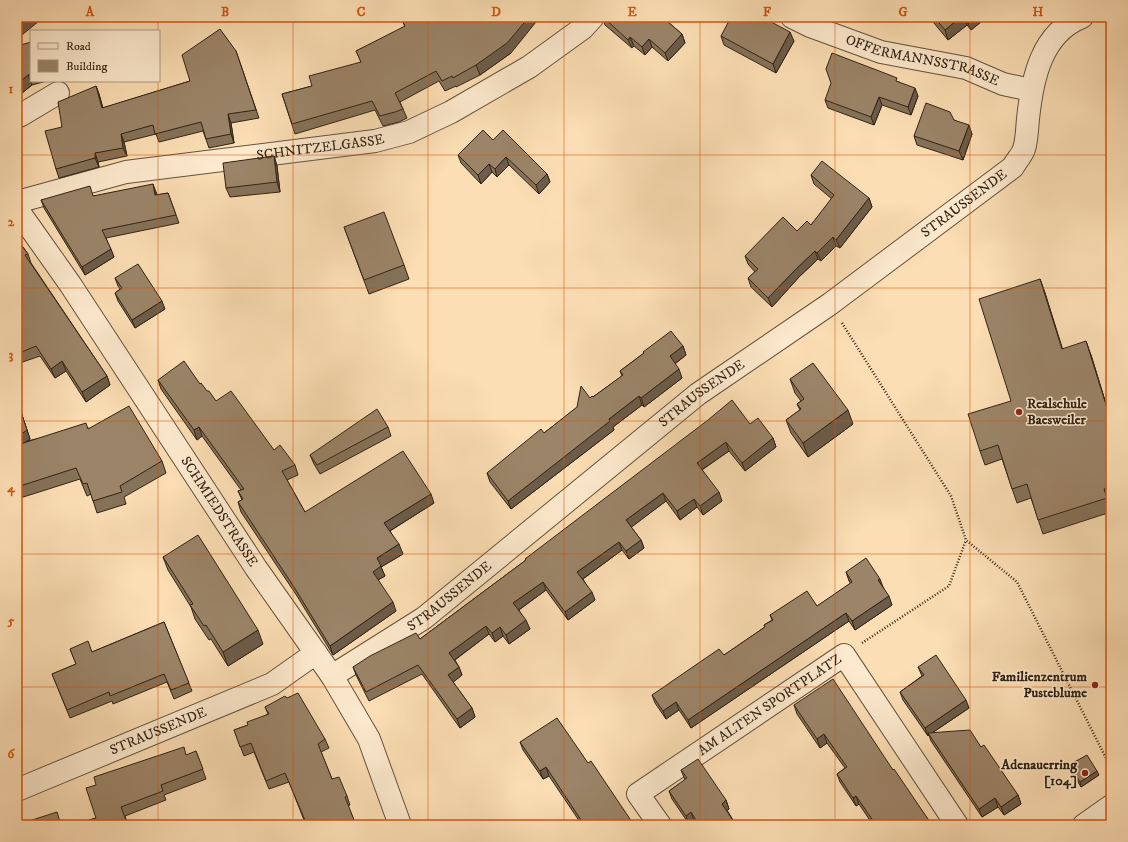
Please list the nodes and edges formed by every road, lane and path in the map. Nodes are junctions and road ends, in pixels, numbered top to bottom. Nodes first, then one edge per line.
1 (594, 17) edge
2 (792, 17) edge
3 (1082, 17) edge
4 (1031, 90) junction
5 (58, 93) dead end
6 (17, 117) edge
7 (17, 202) edge
8 (17, 209) edge
9 (830, 304) junction
10 (966, 540) junction
11 (316, 653) junction
12 (844, 655) junction
13 (332, 676) junction
14 (1111, 768) edge
15 (17, 790) edge
16 (1111, 806) edge
17 (400, 825) edge
18 (660, 825) edge
19 (957, 825) edge
20 (1084, 825) edge

1 - 7 street, SCHNITZELGASSE
2 - 4 street, OFFERMANNSSTRASSE
3 - 4 street, STRAUSSENDE
4 - 9 street, STRAUSSENDE
5 - 6 street
8 - 11 street, SCHMIEDSTRASSE
9 - 10 path
9 - 13 street, STRAUSSENDE
10 - 12 path
10 - 14 path
11 - 13 street, SCHMIEDSTRASSE
11 - 15 street, STRAUSSENDE
12 - 18 street, AM ALTEN SPORTPLATZ
12 - 19 street, AM ALTEN SPORTPLATZ
13 - 17 street, SCHMIEDSTRASSE
16 - 20 street

